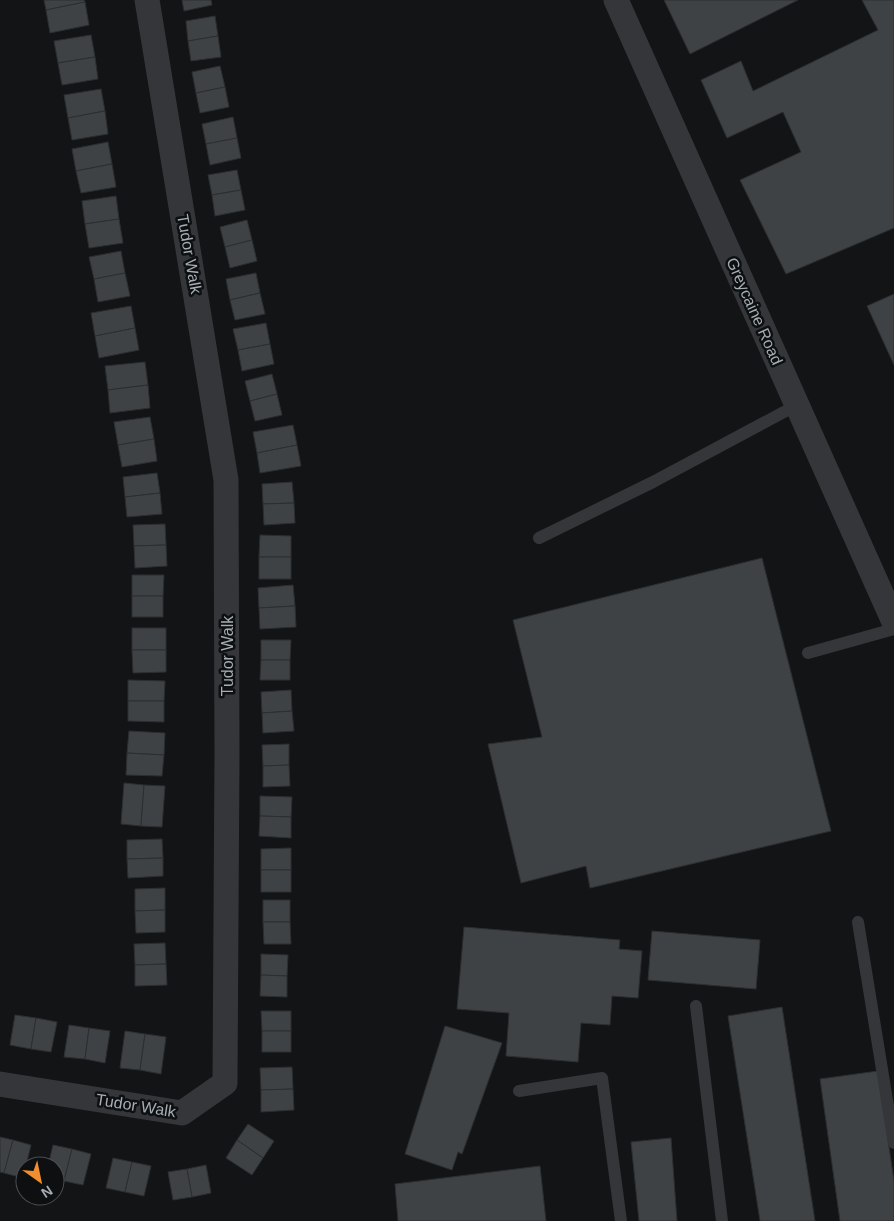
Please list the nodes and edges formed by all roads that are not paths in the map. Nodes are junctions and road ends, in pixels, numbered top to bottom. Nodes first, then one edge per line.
1 (147, 0) edge
2 (616, 0) edge
3 (797, 405) junction
4 (539, 538) dead end
5 (894, 622) edge
6 (894, 629) edge
7 (808, 653) dead end
8 (858, 922) dead end
9 (696, 1006) dead end
10 (0, 1084) edge
11 (519, 1091) dead end
12 (894, 1143) edge
13 (621, 1221) edge
14 (722, 1221) edge

1 - 10 street, Tudor Walk
2 - 3 street, Greycaine Road
3 - 4 lane
3 - 5 street, Greycaine Road
6 - 7 lane
8 - 12 lane
9 - 14 lane
11 - 13 lane

